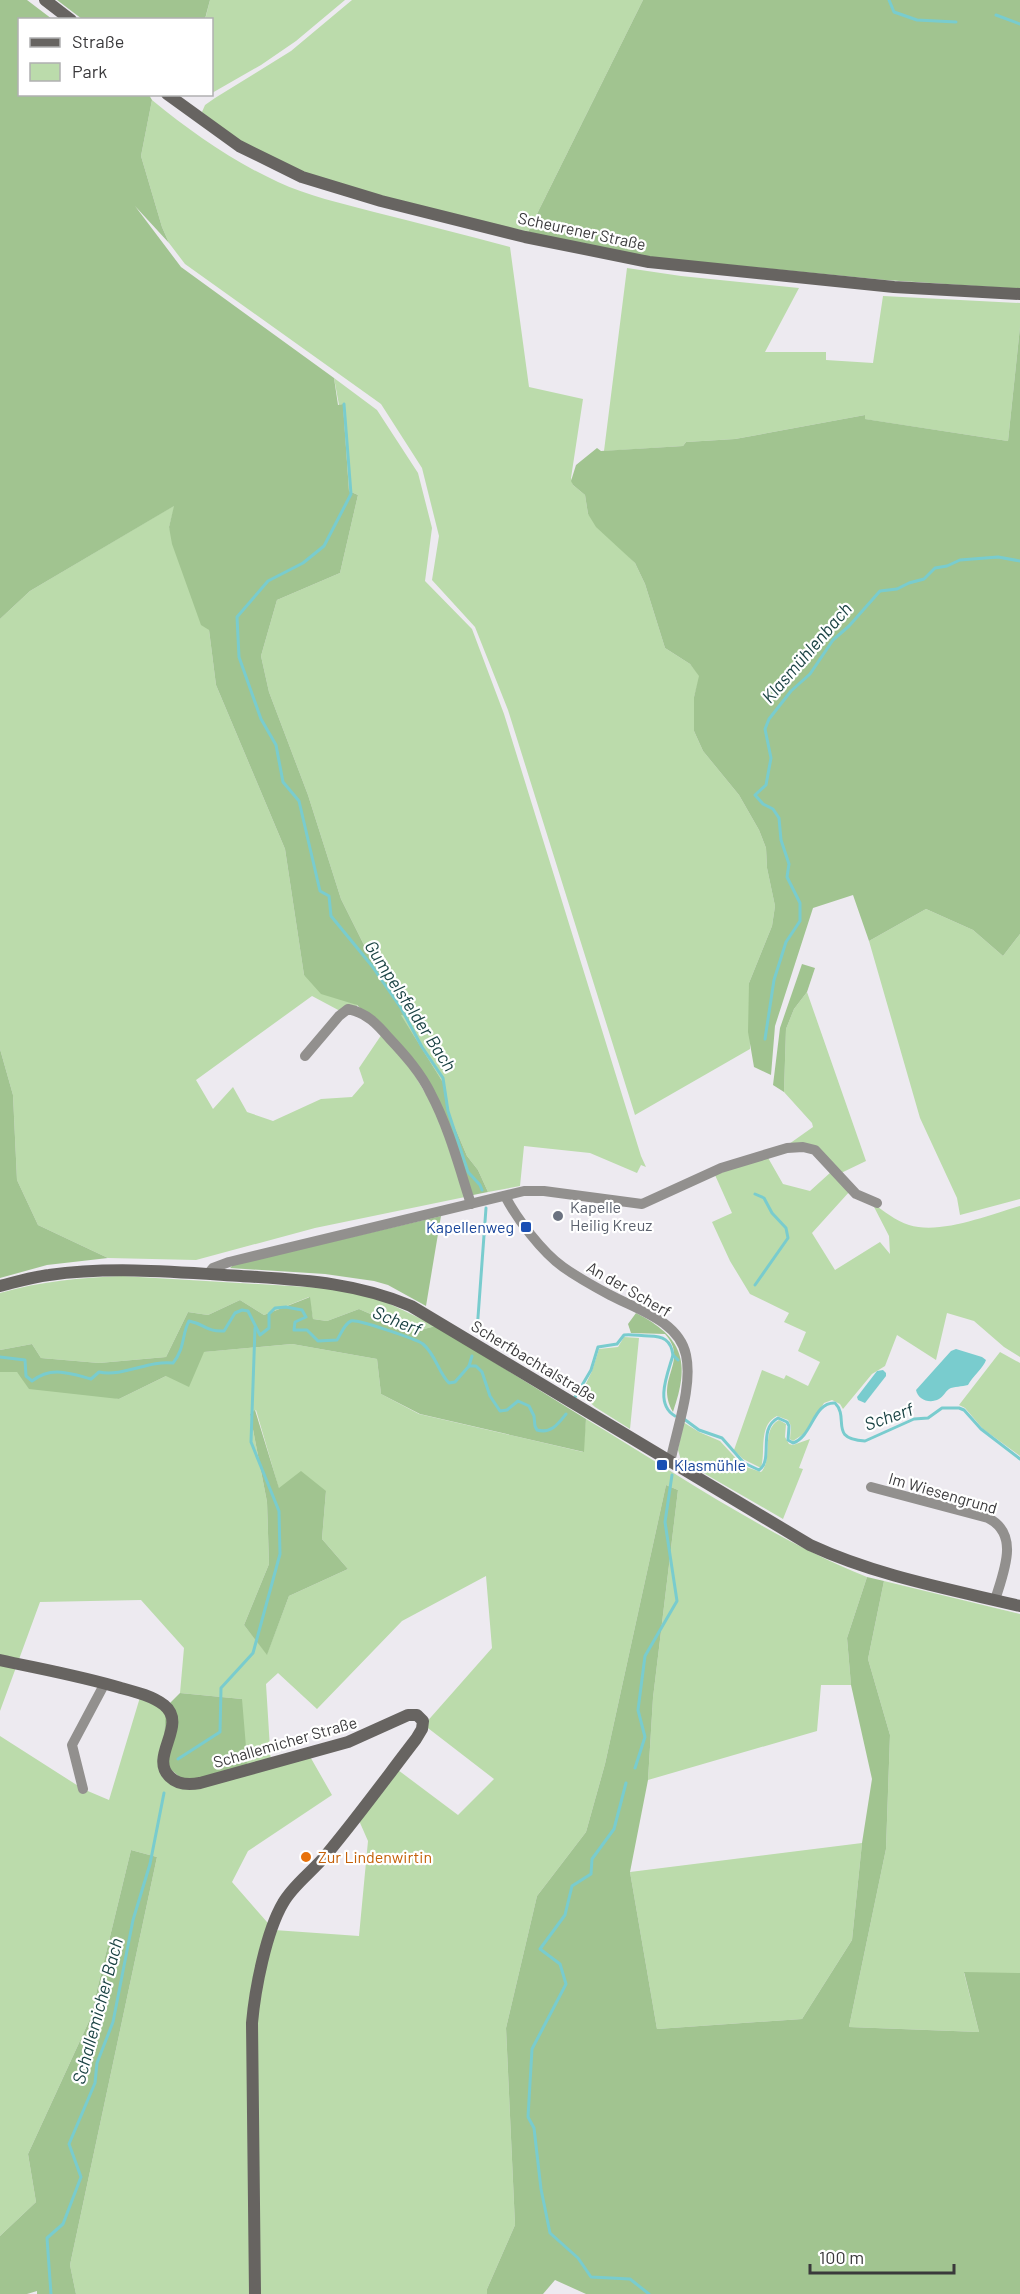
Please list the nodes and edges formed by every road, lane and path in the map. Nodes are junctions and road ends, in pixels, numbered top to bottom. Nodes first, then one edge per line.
1 (45, 0) edge
2 (68, 18) edge
3 (170, 96) edge
4 (1020, 294) edge
5 (305, 1056) dead end
6 (506, 1196) junction
7 (877, 1203) dead end
8 (471, 1204) junction
9 (208, 1274) junction
10 (0, 1286) edge
11 (670, 1463) junction
12 (871, 1487) dead end
13 (995, 1600) junction
14 (1020, 1606) edge
15 (0, 1660) edge
16 (105, 1683) junction
17 (83, 1789) dead end
18 (255, 2294) edge

1 - 2 street
3 - 4 street, Scheurener Straße
5 - 8 street
6 - 7 street
6 - 8 street
6 - 11 street, An der Scherf
8 - 9 street
9 - 10 street, Scherfbachtalstraße
9 - 11 street, Scherfbachtalstraße
11 - 13 street, Scherfbachtalstraße
12 - 13 street, Im Wiesengrund
13 - 14 street, Scherfbachtalstraße
15 - 16 street, Schallemicher Straße
16 - 17 street
16 - 18 street, Schallemicher Straße

